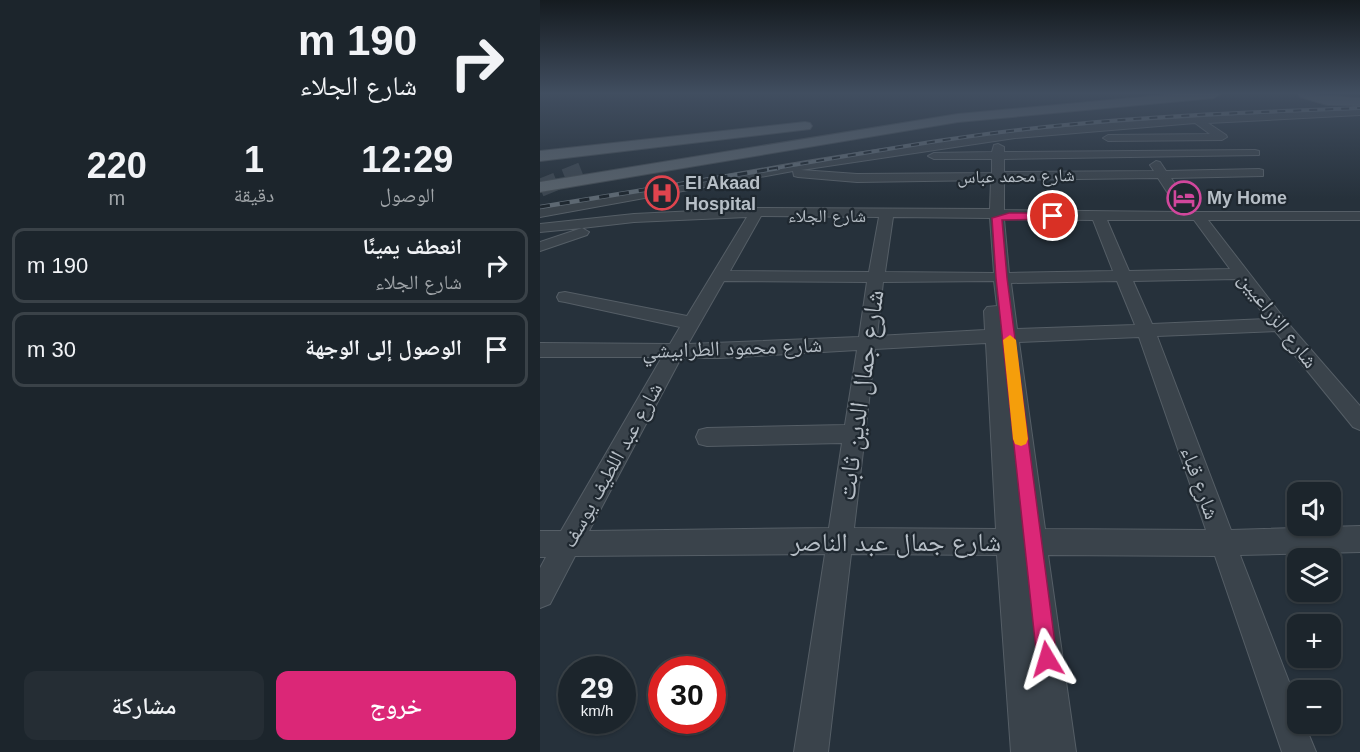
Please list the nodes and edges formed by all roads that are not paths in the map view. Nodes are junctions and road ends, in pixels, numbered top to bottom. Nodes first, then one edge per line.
1 (779, 129) edge
2 (812, 129) edge
3 (875, 129) edge
4 (1087, 129) edge
5 (1210, 129) edge
6 (847, 135) junction
7 (1016, 135) junction
8 (1137, 138) junction
9 (998, 152) junction
10 (1256, 153) dead end
11 (1148, 154) junction
12 (540, 156) edge
13 (851, 158) junction
14 (774, 170) junction
15 (1259, 173) dead end
16 (1161, 174) junction
17 (998, 177) junction
18 (540, 187) edge
19 (540, 213) edge
20 (756, 214) junction
21 (994, 215) junction
22 (1098, 216) junction
23 (1194, 216) junction
24 (1360, 216) edge
25 (886, 217) junction
26 (540, 228) edge
27 (540, 247) edge
28 (1240, 274) junction
29 (719, 276) junction
30 (1124, 276) junction
31 (876, 277) junction
32 (996, 278) junction
33 (565, 297) dead end
34 (692, 323) junction
35 (1280, 325) junction
36 (1146, 331) junction
37 (1003, 336) junction
38 (867, 342) junction
39 (540, 350) edge
40 (675, 351) junction
41 (1360, 421) edge
42 (855, 434) junction
43 (707, 437) dead end
44 (1360, 539) edge
45 (840, 541) junction
46 (1020, 543) junction
47 (1221, 543) junction
48 (540, 544) edge
49 (568, 545) junction
50 (540, 594) edge
51 (811, 752) edge
52 (1028, 752) edge
53 (1059, 752) edge
54 (1299, 752) edge

1 - 12 main road
2 - 6 main road
3 - 6 main road
4 - 7 street
5 - 8 street
6 - 18 main road
7 - 8 street
7 - 13 street
8 - 11 street, شارع الزراعيين
9 - 11 street
9 - 13 street
9 - 17 street
10 - 11 street
11 - 16 street, شارع الزراعيين
13 - 14 street
14 - 17 street, شارع محمد عباس
14 - 19 street
15 - 16 street, شارع محمد عباس
16 - 17 street, شارع محمد عباس
16 - 23 street, شارع الزراعيين
17 - 21 street
20 - 21 street, شارع الجلاء
20 - 25 street, شارع الجلاء
20 - 26 street, شارع الجلاء
20 - 27 street, شارع الجلاء
20 - 29 street, شارع عبد اللطيف يوسف
21 - 22 street, شارع الجلاء
21 - 25 street, شارع الجلاء
21 - 32 street
22 - 23 street, شارع الجلاء
22 - 30 street, شارع قباء
23 - 24 street, شارع الجلاء
23 - 28 street, شارع الزراعيين
25 - 31 street, شارع جمال الدين ثابت
28 - 30 street
28 - 35 street, شارع الزراعيين
29 - 31 street
29 - 34 street, شارع عبد اللطيف يوسف
30 - 32 street
30 - 36 street, شارع قباء
31 - 32 street
31 - 38 street, شارع جمال الدين ثابت
32 - 37 street
33 - 34 street
34 - 40 street, شارع عبد اللطيف يوسف
35 - 36 street, شارع محمود الطرابيشي
35 - 41 street, شارع الزراعيين
36 - 37 street, شارع محمود الطرابيشي
36 - 47 street, شارع قباء
37 - 38 street, شارع محمود الطرابيشي
37 - 46 street
38 - 40 street, شارع محمود الطرابيشي
38 - 42 street, شارع جمال الدين ثابت
39 - 40 street, شارع محمود الطرابيشي
40 - 49 street, شارع عبد اللطيف يوسف
42 - 43 street
42 - 45 street, شارع جمال الدين ثابت
44 - 47 street, شارع جمال عبد الناصر
45 - 46 street, شارع جمال عبد الناصر
45 - 49 street, شارع جمال عبد الناصر
45 - 51 street, شارع جمال الدين ثابت
46 - 47 street, شارع جمال عبد الناصر
46 - 52 street
46 - 53 street
47 - 54 street, شارع قباء
48 - 49 street, شارع جمال عبد الناصر
49 - 50 street, شارع عبد اللطيف يوسف

